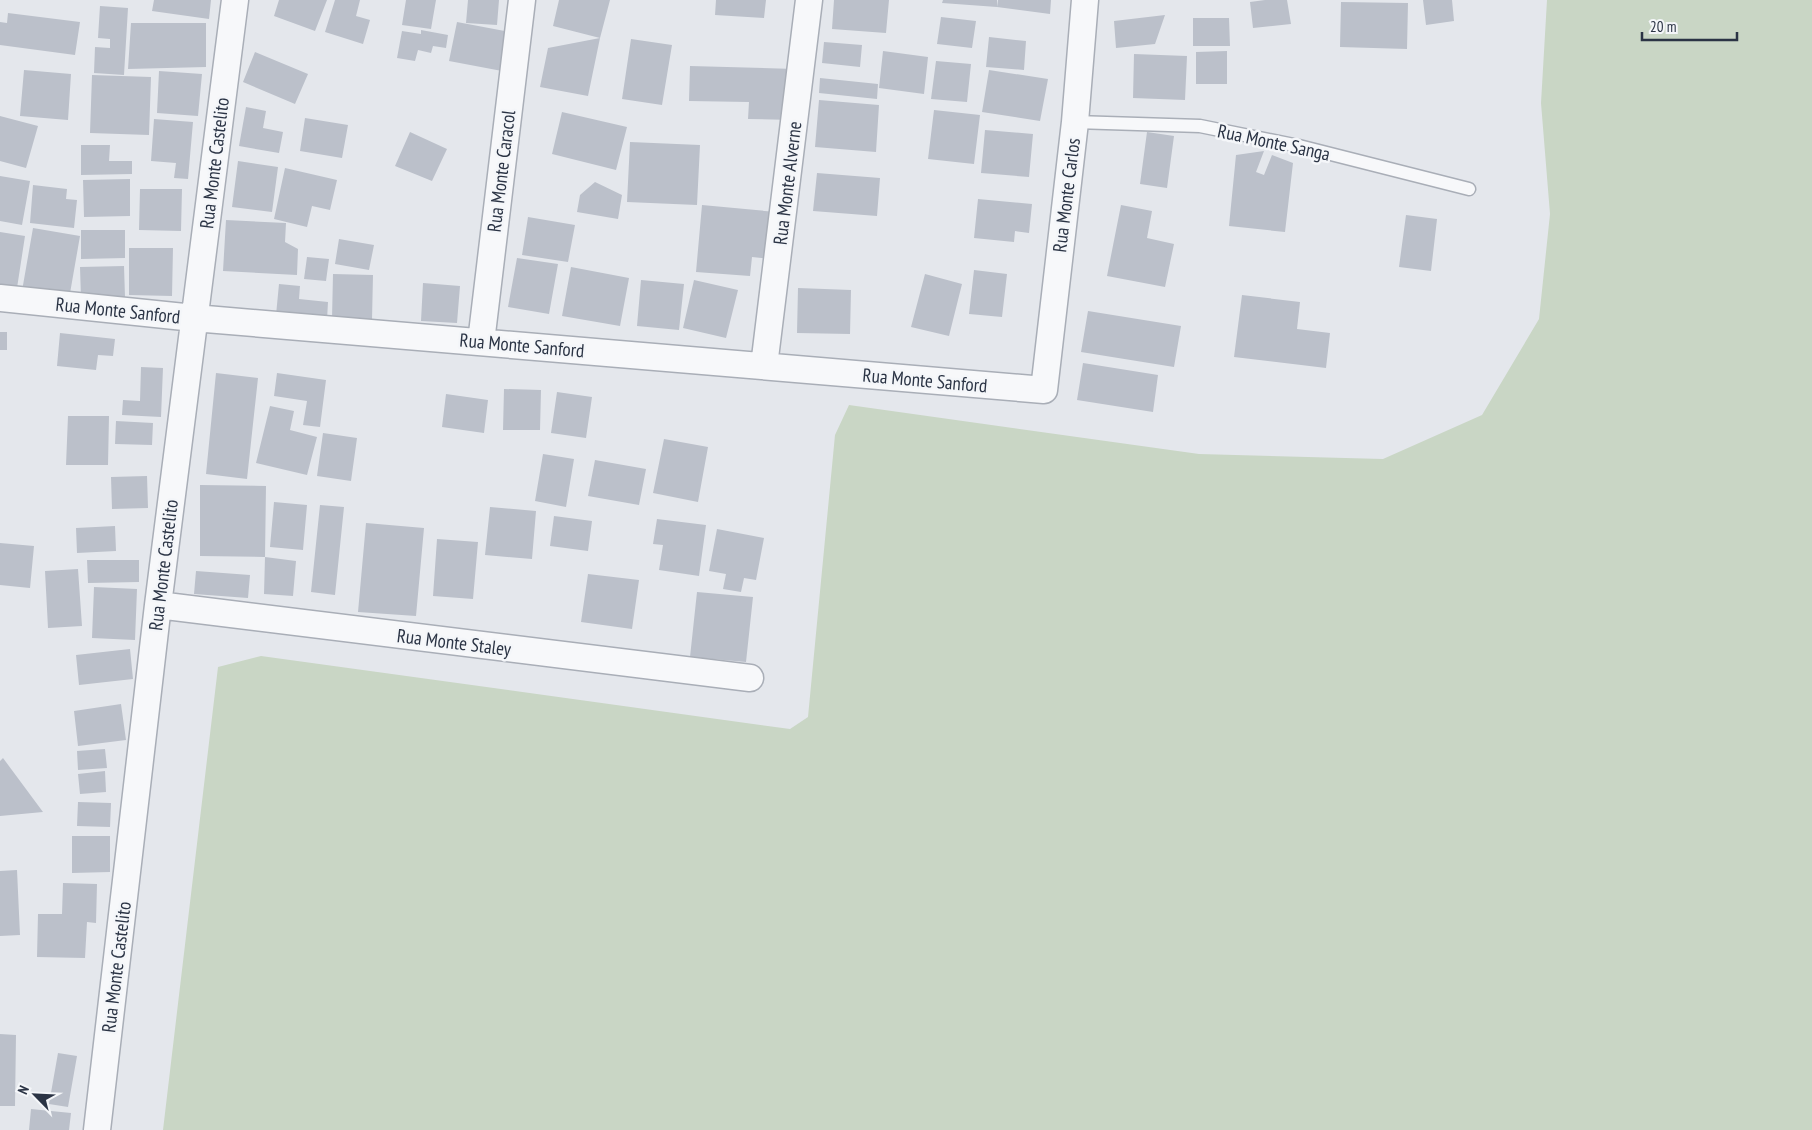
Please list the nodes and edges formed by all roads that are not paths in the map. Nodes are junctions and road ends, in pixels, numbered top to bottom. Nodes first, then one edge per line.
1 (235, 0) edge
2 (522, 0) edge
3 (809, 0) edge
4 (1085, 0) edge
5 (1075, 122) junction
6 (1469, 189) dead end
7 (0, 298) edge
8 (194, 318) junction
9 (481, 342) junction
10 (764, 366) junction
11 (1044, 390) joint
12 (158, 605) junction
13 (750, 678) dead end
14 (97, 1130) edge

1 - 8 street, Rua Monte Castelito
2 - 9 street, Rua Monte Caracol
3 - 10 street, Rua Monte Alverne
4 - 5 street, Rua Monte Carlos
5 - 6 lane, Rua Monte Sanga
5 - 11 street, Rua Monte Carlos
7 - 8 street, Rua Monte Sanford
8 - 9 street, Rua Monte Sanford
8 - 12 street, Rua Monte Castelito
9 - 10 street, Rua Monte Sanford
10 - 11 street, Rua Monte Sanford
12 - 13 street, Rua Monte Staley
12 - 14 street, Rua Monte Castelito

